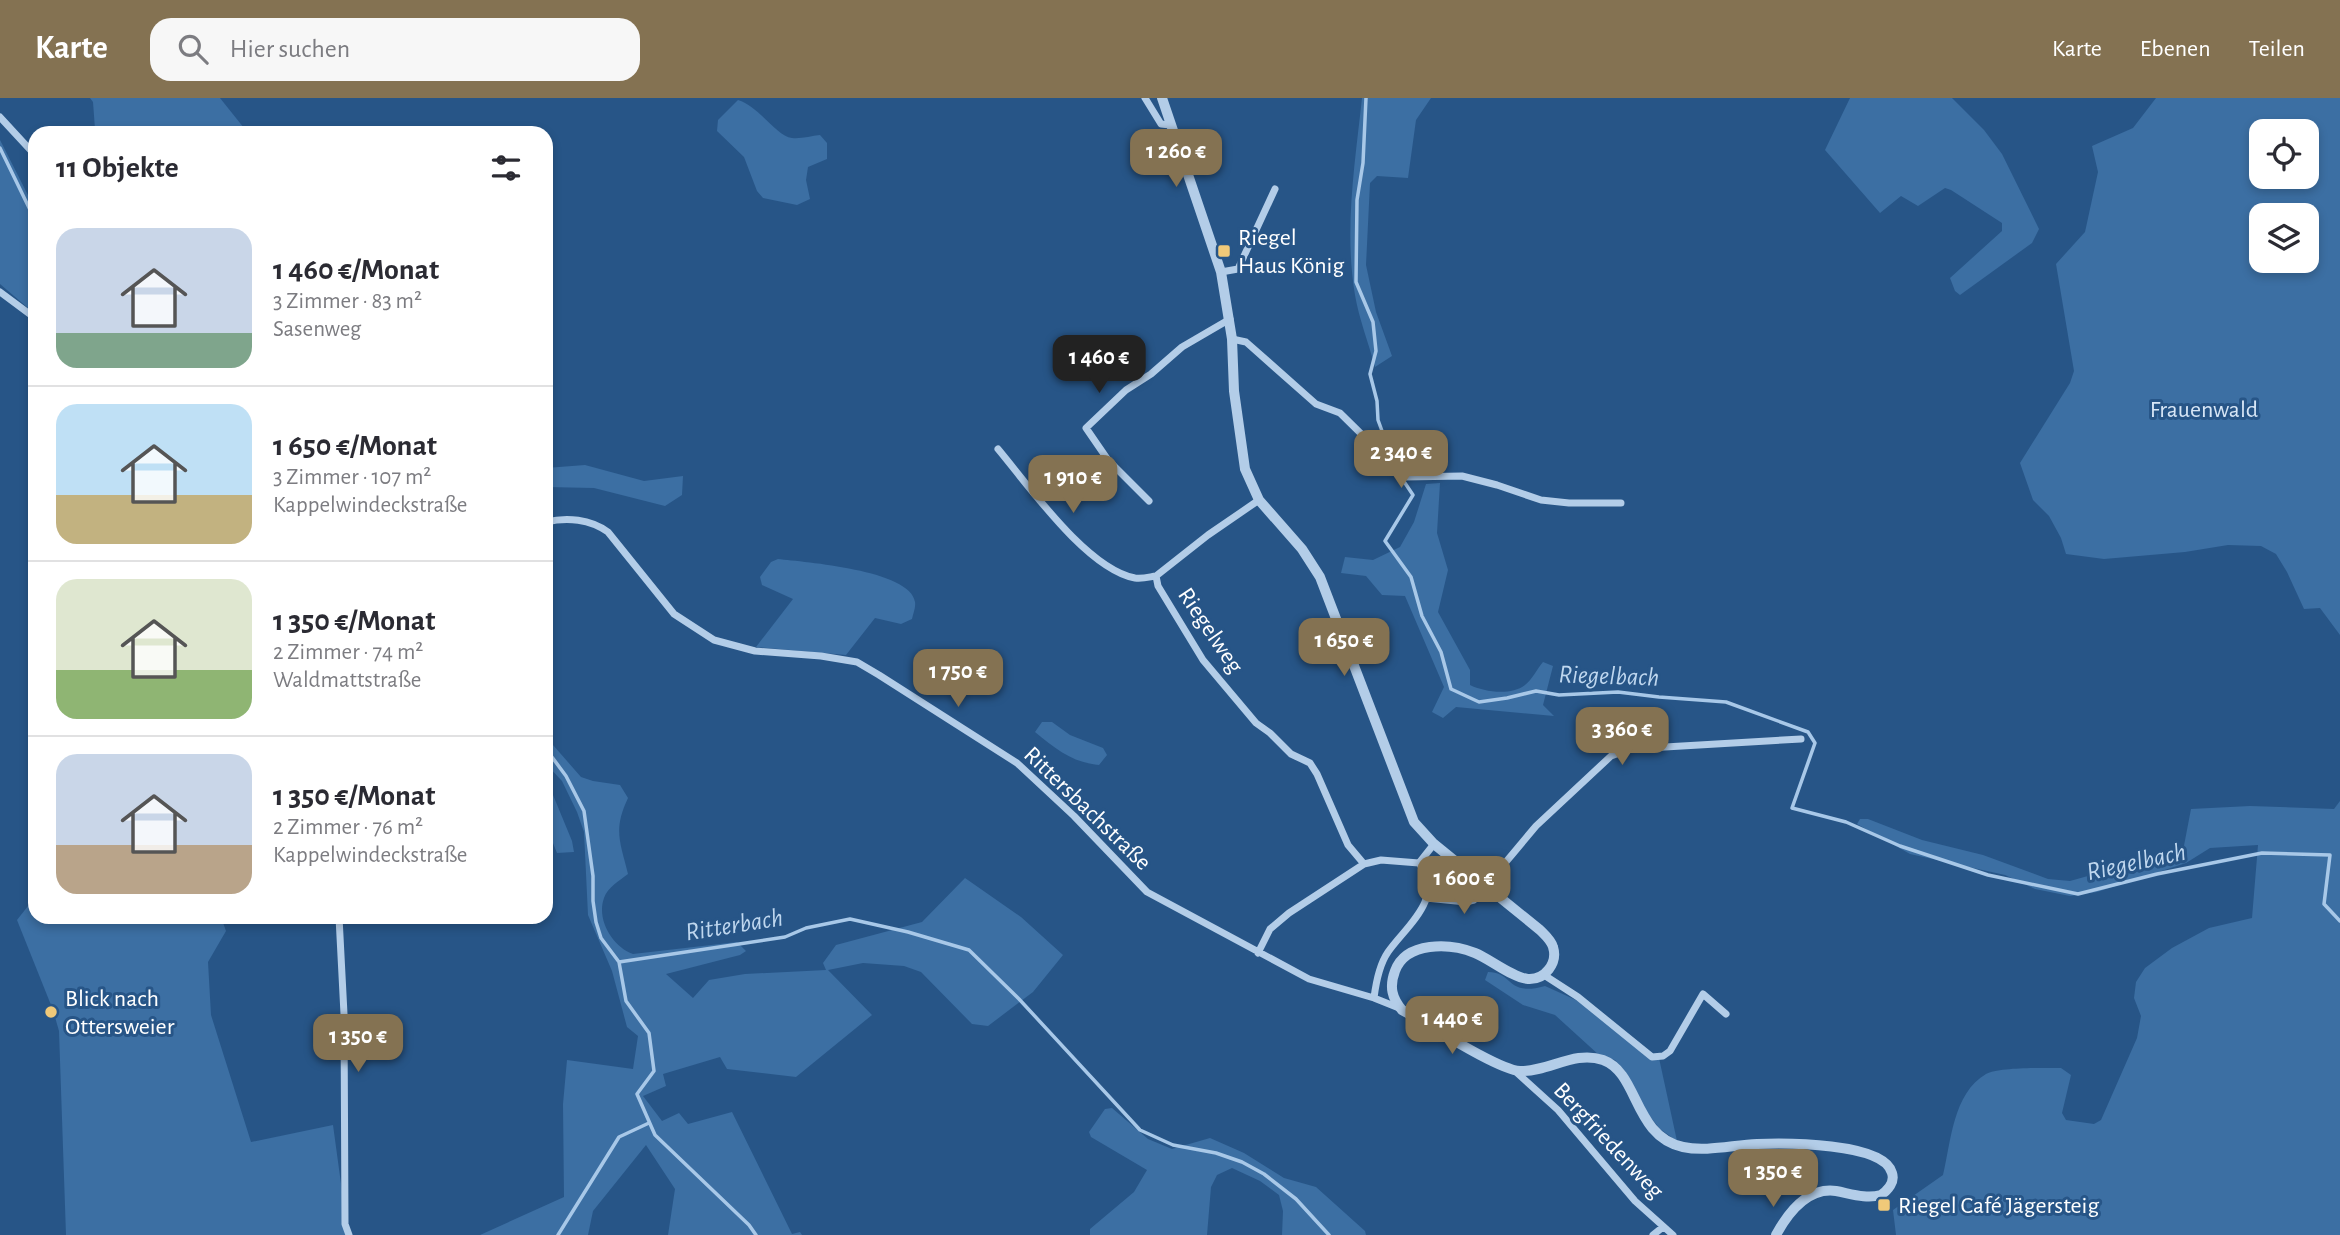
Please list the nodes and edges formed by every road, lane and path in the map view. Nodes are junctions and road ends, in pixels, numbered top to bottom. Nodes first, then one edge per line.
1 (1145, 98) edge
2 (1162, 98) edge
3 (0, 117) edge
4 (1170, 125) junction
5 (28, 147) edge
6 (1275, 189) dead end
7 (1221, 272) junction
8 (0, 292) edge
9 (28, 313) edge
10 (1230, 319) junction
11 (1233, 338) junction
12 (998, 449) dead end
13 (1259, 500) junction
14 (1149, 501) dead end
15 (1620, 503) dead end
16 (553, 521) edge
17 (1157, 576) junction
18 (1801, 739) dead end
19 (1434, 844) junction
20 (1419, 863) junction
21 (1364, 864) junction
22 (1486, 886) junction
23 (1426, 898) junction
24 (340, 924) edge
25 (1258, 953) junction
26 (1544, 975) junction
27 (1374, 998) junction
28 (1402, 1010) junction
29 (1726, 1014) dead end
30 (1516, 1071) junction
31 (1663, 1227) junction
32 (349, 1235) edge
33 (1653, 1235) edge
34 (1673, 1235) edge
35 (1776, 1235) edge

1 - 4 street
2 - 4 street
3 - 5 street
4 - 7 street
6 - 7 street
7 - 10 street
8 - 9 street
10 - 11 street
10 - 14 street
11 - 13 street
11 - 15 street
12 - 17 street
13 - 17 street, Riegelweg
13 - 19 street
16 - 25 street, Rittersbachstraße
17 - 21 street, Riegelweg
18 - 22 street
19 - 20 street
19 - 22 street
20 - 21 street
20 - 23 street
21 - 25 street
22 - 23 street
22 - 26 street
23 - 27 street
24 - 32 street
25 - 27 street, Rittersbachstraße
26 - 28 street
26 - 29 street
27 - 28 street, Rittersbachstraße
28 - 30 street
30 - 31 street, Bergfriedenweg
30 - 35 street
31 - 33 street
31 - 34 street, Bergfriedenweg

